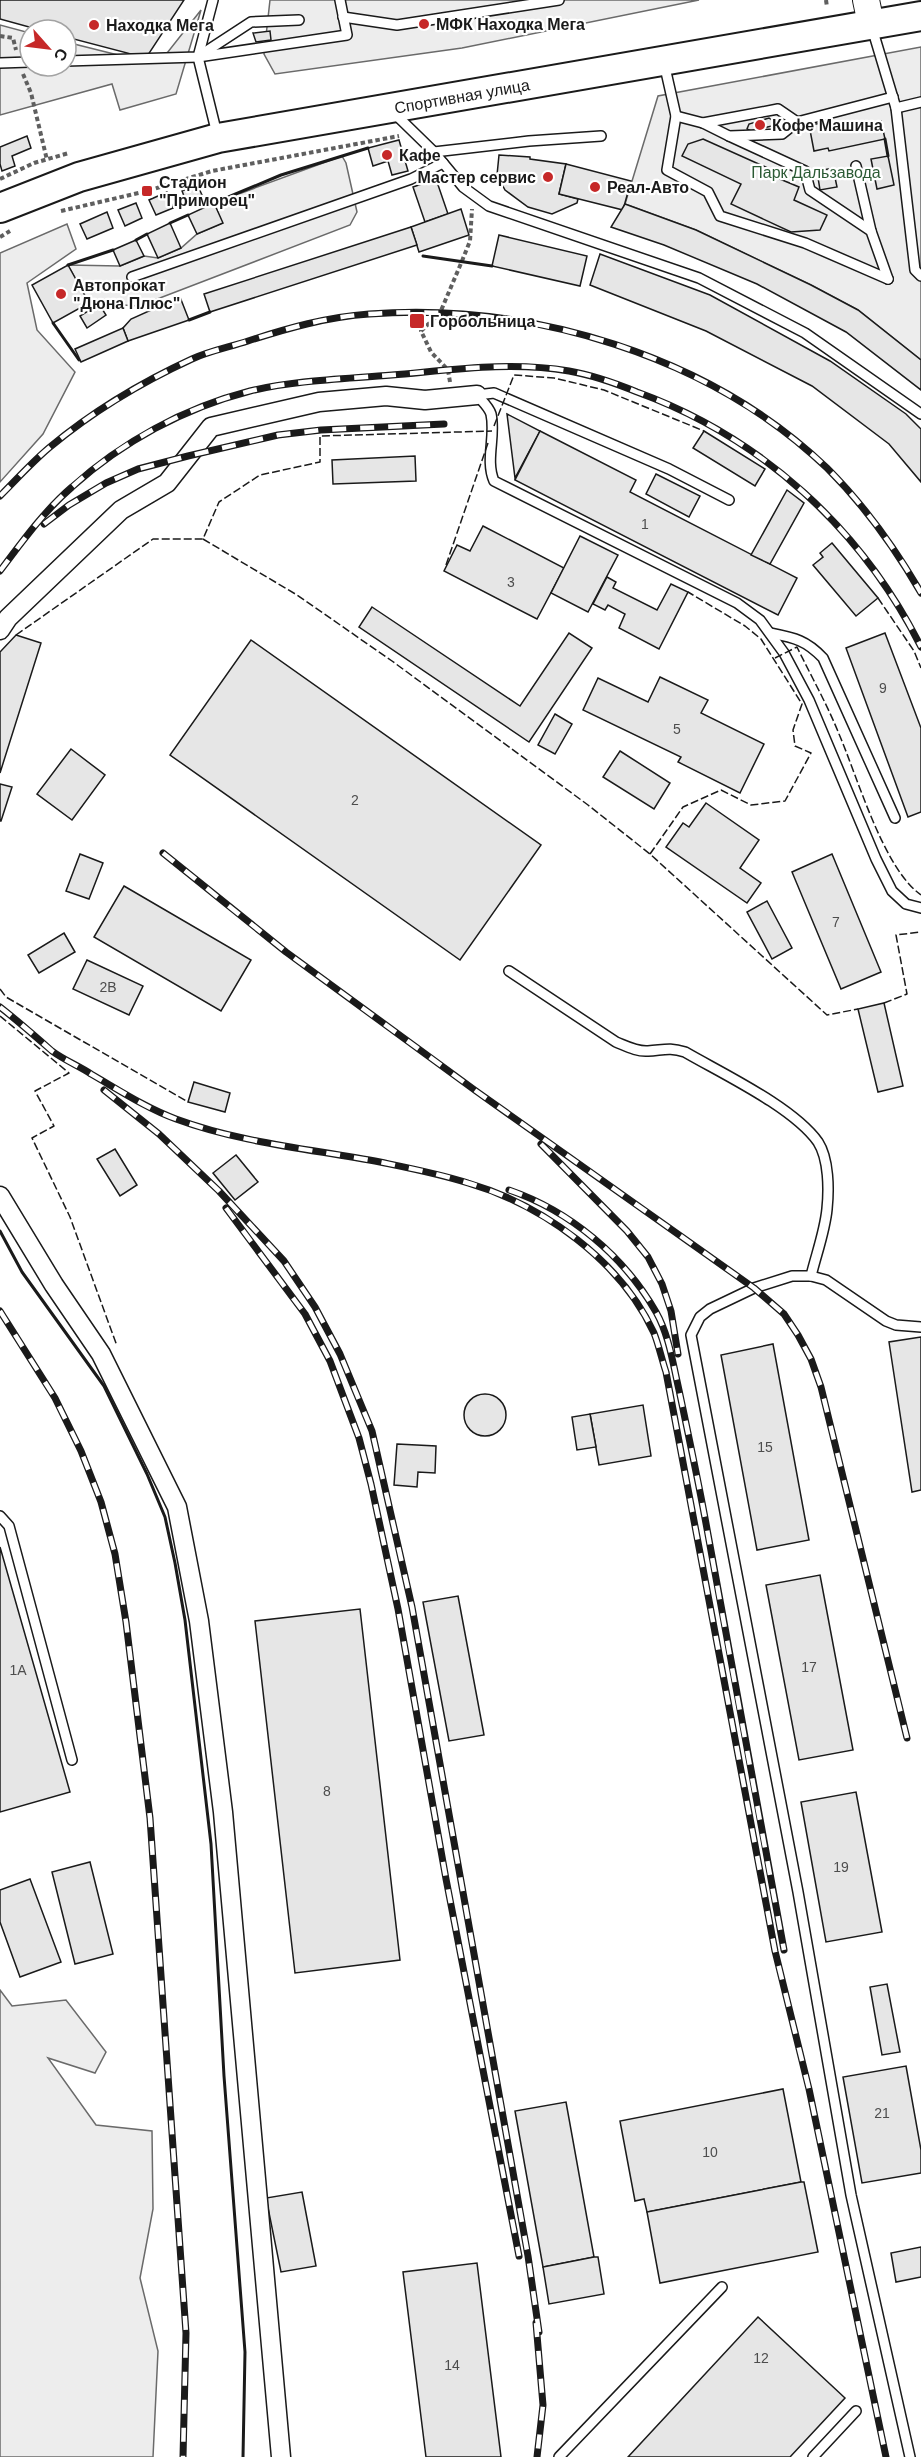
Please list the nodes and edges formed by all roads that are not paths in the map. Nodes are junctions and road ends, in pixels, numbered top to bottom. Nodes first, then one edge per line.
1 (213, 0) edge
2 (340, 0) edge
3 (559, 0) edge
4 (868, 12) edge
5 (343, 16) junction
6 (921, 16) edge
7 (299, 20) dead end
8 (198, 57) junction
9 (78, 61) edge
10 (663, 61) junction
11 (0, 63) edge
12 (18, 63) edge
13 (893, 97) junction
14 (921, 102) edge
15 (896, 108) junction
16 (389, 109) junction
17 (676, 116) junction
18 (797, 122) junction
19 (703, 123) junction
20 (601, 136) dead end
21 (729, 136) junction
22 (218, 138) junction
23 (434, 152) junction
24 (443, 163) junction
25 (856, 166) dead end
26 (6, 212) edge
27 (871, 231) junction
28 (921, 276) edge
29 (132, 277) dead end
30 (477, 394) junction
31 (921, 414) edge
32 (729, 500) dead end
33 (0, 630) edge
34 (770, 633) junction
35 (895, 818) dead end
36 (921, 908) edge
37 (509, 971) dead end
38 (0, 1196) edge
39 (811, 1276) junction
40 (921, 1327) edge
41 (0, 1516) edge
42 (72, 1760) dead end
43 (722, 2287) dead end
44 (856, 2411) dead end
45 (281, 2457) edge
46 (559, 2457) edge
47 (813, 2457) edge
48 (910, 2457) edge

1 - 8 lane
2 - 5 lane
3 - 5 lane
4 - 6 main road, Спортивная улица
4 - 10 main road, Спортивная улица
4 - 13 lane
5 - 8 lane
7 - 8 lane
8 - 9 lane
8 - 22 lane
10 - 16 main road, Спортивная улица
10 - 17 lane
11 - 12 lane
13 - 15 lane
13 - 18 lane
14 - 15 lane
15 - 28 lane
16 - 22 main road, Спортивная улица
16 - 23 lane
17 - 19 lane
17 - 27 lane
18 - 19 lane
18 - 21 lane
19 - 21 lane
20 - 23 lane
21 - 27 lane
22 - 26 main road, Спортивная улица
23 - 24 lane
24 - 29 lane
24 - 31 lane
25 - 27 lane
30 - 32 lane
30 - 33 street
30 - 34 lane
34 - 35 lane
34 - 36 lane
37 - 39 lane
38 - 45 street
39 - 40 lane
39 - 48 lane
41 - 42 lane
43 - 46 lane
44 - 47 lane

